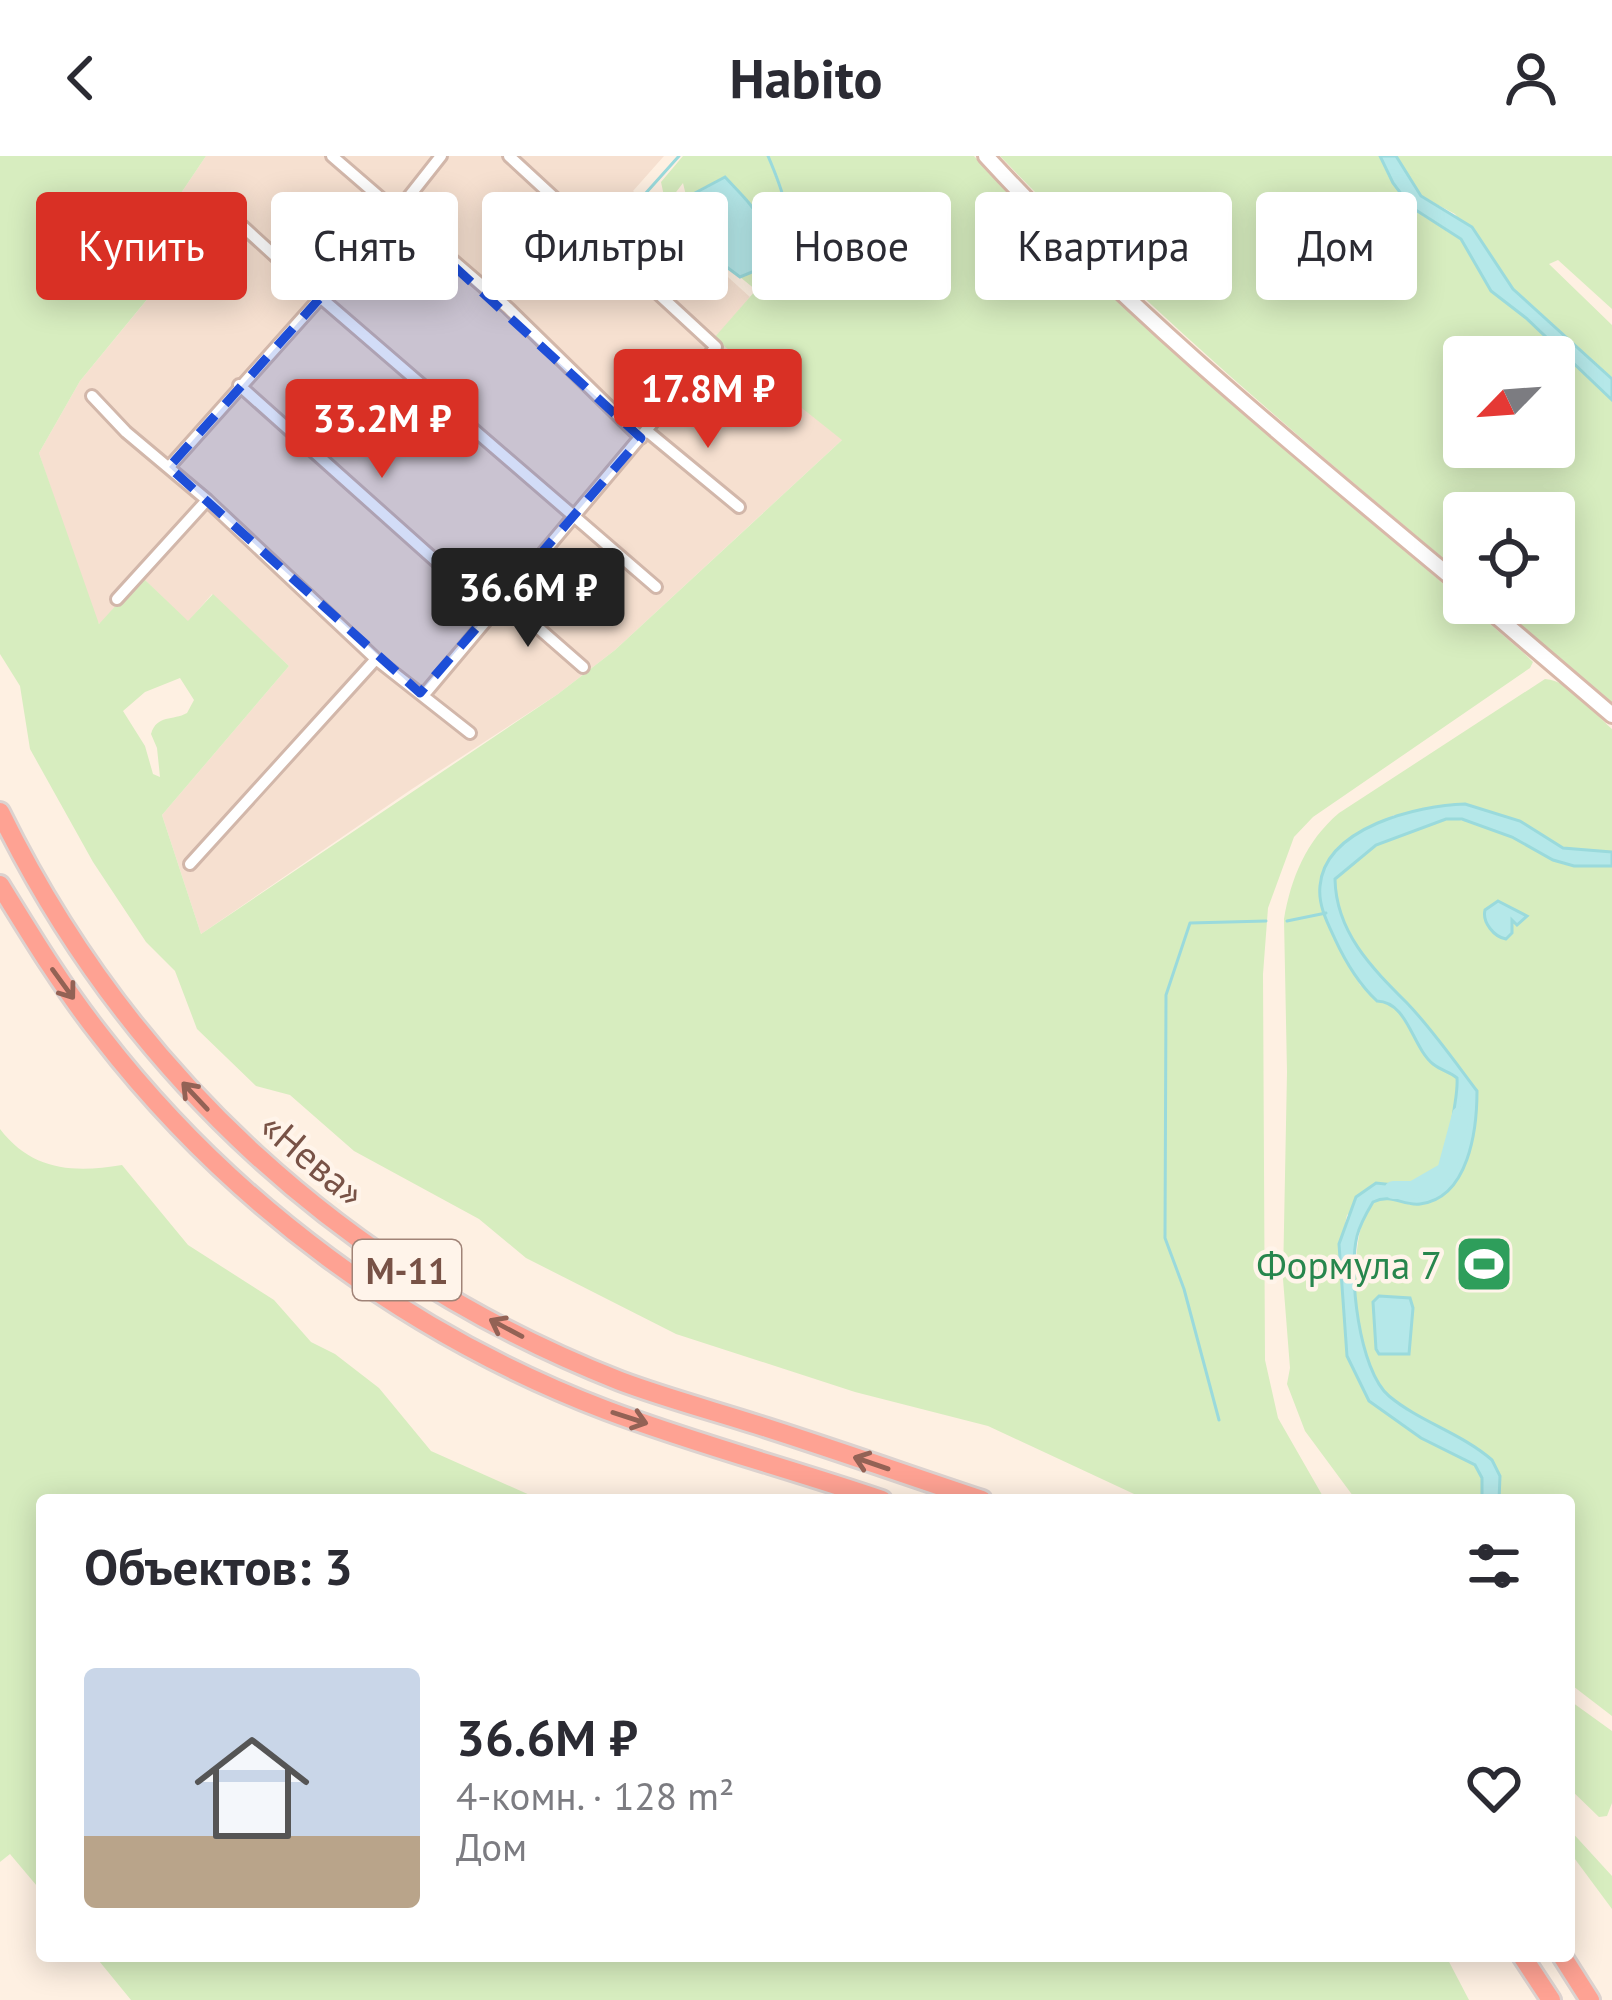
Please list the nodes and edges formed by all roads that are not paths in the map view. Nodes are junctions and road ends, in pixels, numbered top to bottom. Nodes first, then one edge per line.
1 (332, 156) edge
2 (441, 156) edge
3 (509, 156) edge
4 (986, 156) edge
5 (372, 192) edge
6 (413, 192) edge
7 (247, 231) edge
8 (271, 253) edge
9 (458, 266) edge
10 (317, 300) edge
11 (323, 300) edge
12 (239, 385) junction
13 (92, 397) dead end
14 (644, 435) junction
15 (169, 467) junction
16 (207, 500) junction
17 (739, 507) dead end
18 (573, 517) junction
19 (1443, 570) edge
20 (656, 587) dead end
21 (504, 598) junction
22 (117, 599) dead end
23 (493, 612) junction
24 (1506, 624) edge
25 (376, 659) junction
26 (583, 667) dead end
27 (420, 693) junction
28 (1612, 715) edge
29 (470, 734) dead end
30 (0, 812) edge
31 (190, 864) dead end
32 (0, 885) edge
33 (864, 1494) edge
34 (964, 1494) edge
35 (1526, 1962) edge
36 (1566, 1962) edge
37 (1551, 2000) edge
38 (1590, 2000) edge

1 - 5 street
2 - 6 street
3 - 14 street
4 - 19 street
7 - 8 street
9 - 14 street
10 - 12 street
11 - 18 street
12 - 15 street
12 - 23 street
13 - 15 street
14 - 17 street
14 - 18 street
15 - 16 street
16 - 22 street
16 - 25 street
18 - 20 street
18 - 21 street
21 - 23 street
21 - 26 street
23 - 27 street
24 - 28 street
25 - 27 street
25 - 31 street
27 - 29 street
34 -> 30 highway, «Нева» / М-11
32 -> 33 highway, «Нева» / М-11
35 - 37 highway
36 - 38 highway

